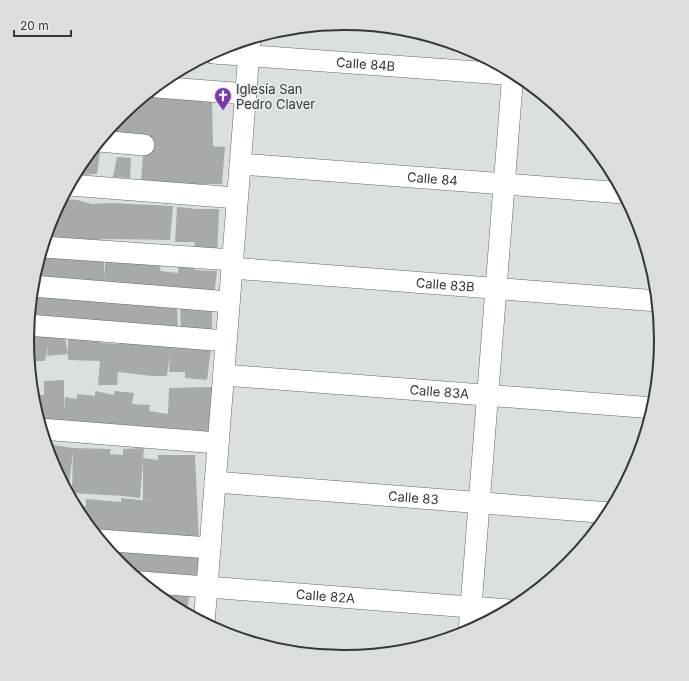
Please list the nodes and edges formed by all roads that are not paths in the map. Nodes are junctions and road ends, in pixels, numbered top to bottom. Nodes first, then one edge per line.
1 (249, 47) edge
2 (238, 49) edge
3 (501, 73) edge
4 (514, 80) edge
5 (165, 87) edge
6 (246, 94) junction
7 (106, 142) edge
8 (144, 145) dead end
9 (240, 164) junction
10 (504, 184) junction
11 (76, 186) edge
12 (618, 193) edge
13 (237, 198) junction
14 (48, 247) edge
15 (232, 264) junction
16 (39, 287) edge
17 (496, 288) junction
18 (652, 301) edge
19 (229, 302) junction
20 (35, 326) edge
21 (226, 341) junction
22 (224, 375) junction
23 (488, 395) junction
24 (647, 407) edge
25 (47, 429) edge
26 (218, 443) junction
27 (215, 482) junction
28 (480, 502) junction
29 (603, 512) edge
30 (107, 541) edge
31 (210, 548) junction
32 (150, 583) edge
33 (207, 587) junction
34 (471, 607) junction
35 (500, 609) edge
36 (205, 618) edge
37 (470, 624) edge

1 - 2 street, Calle 84B
1 - 3 street, Calle 84B
1 - 6 street
4 - 10 street
5 - 6 street
6 - 9 street
7 - 8 street
9 - 10 street, Calle 84
9 - 13 street
10 - 12 street, Calle 84
10 - 17 street
11 - 13 street
13 - 15 street
14 - 15 street, Calle 83B
15 - 17 street, Calle 83B
15 - 19 street
16 - 19 street
17 - 18 street, Calle 83B
17 - 23 street
19 - 21 street
20 - 21 street
21 - 22 street
22 - 23 street, Calle 83A
22 - 26 street
23 - 24 street, Calle 83A
23 - 28 street
25 - 26 street
26 - 27 street
27 - 28 street, Calle 83
27 - 31 street
28 - 29 street, Calle 83
28 - 34 street
30 - 31 street
31 - 33 street
32 - 33 street, Calle 82A
33 - 34 street, Calle 82A
33 - 36 street
34 - 35 street, Calle 82A
34 - 37 street

